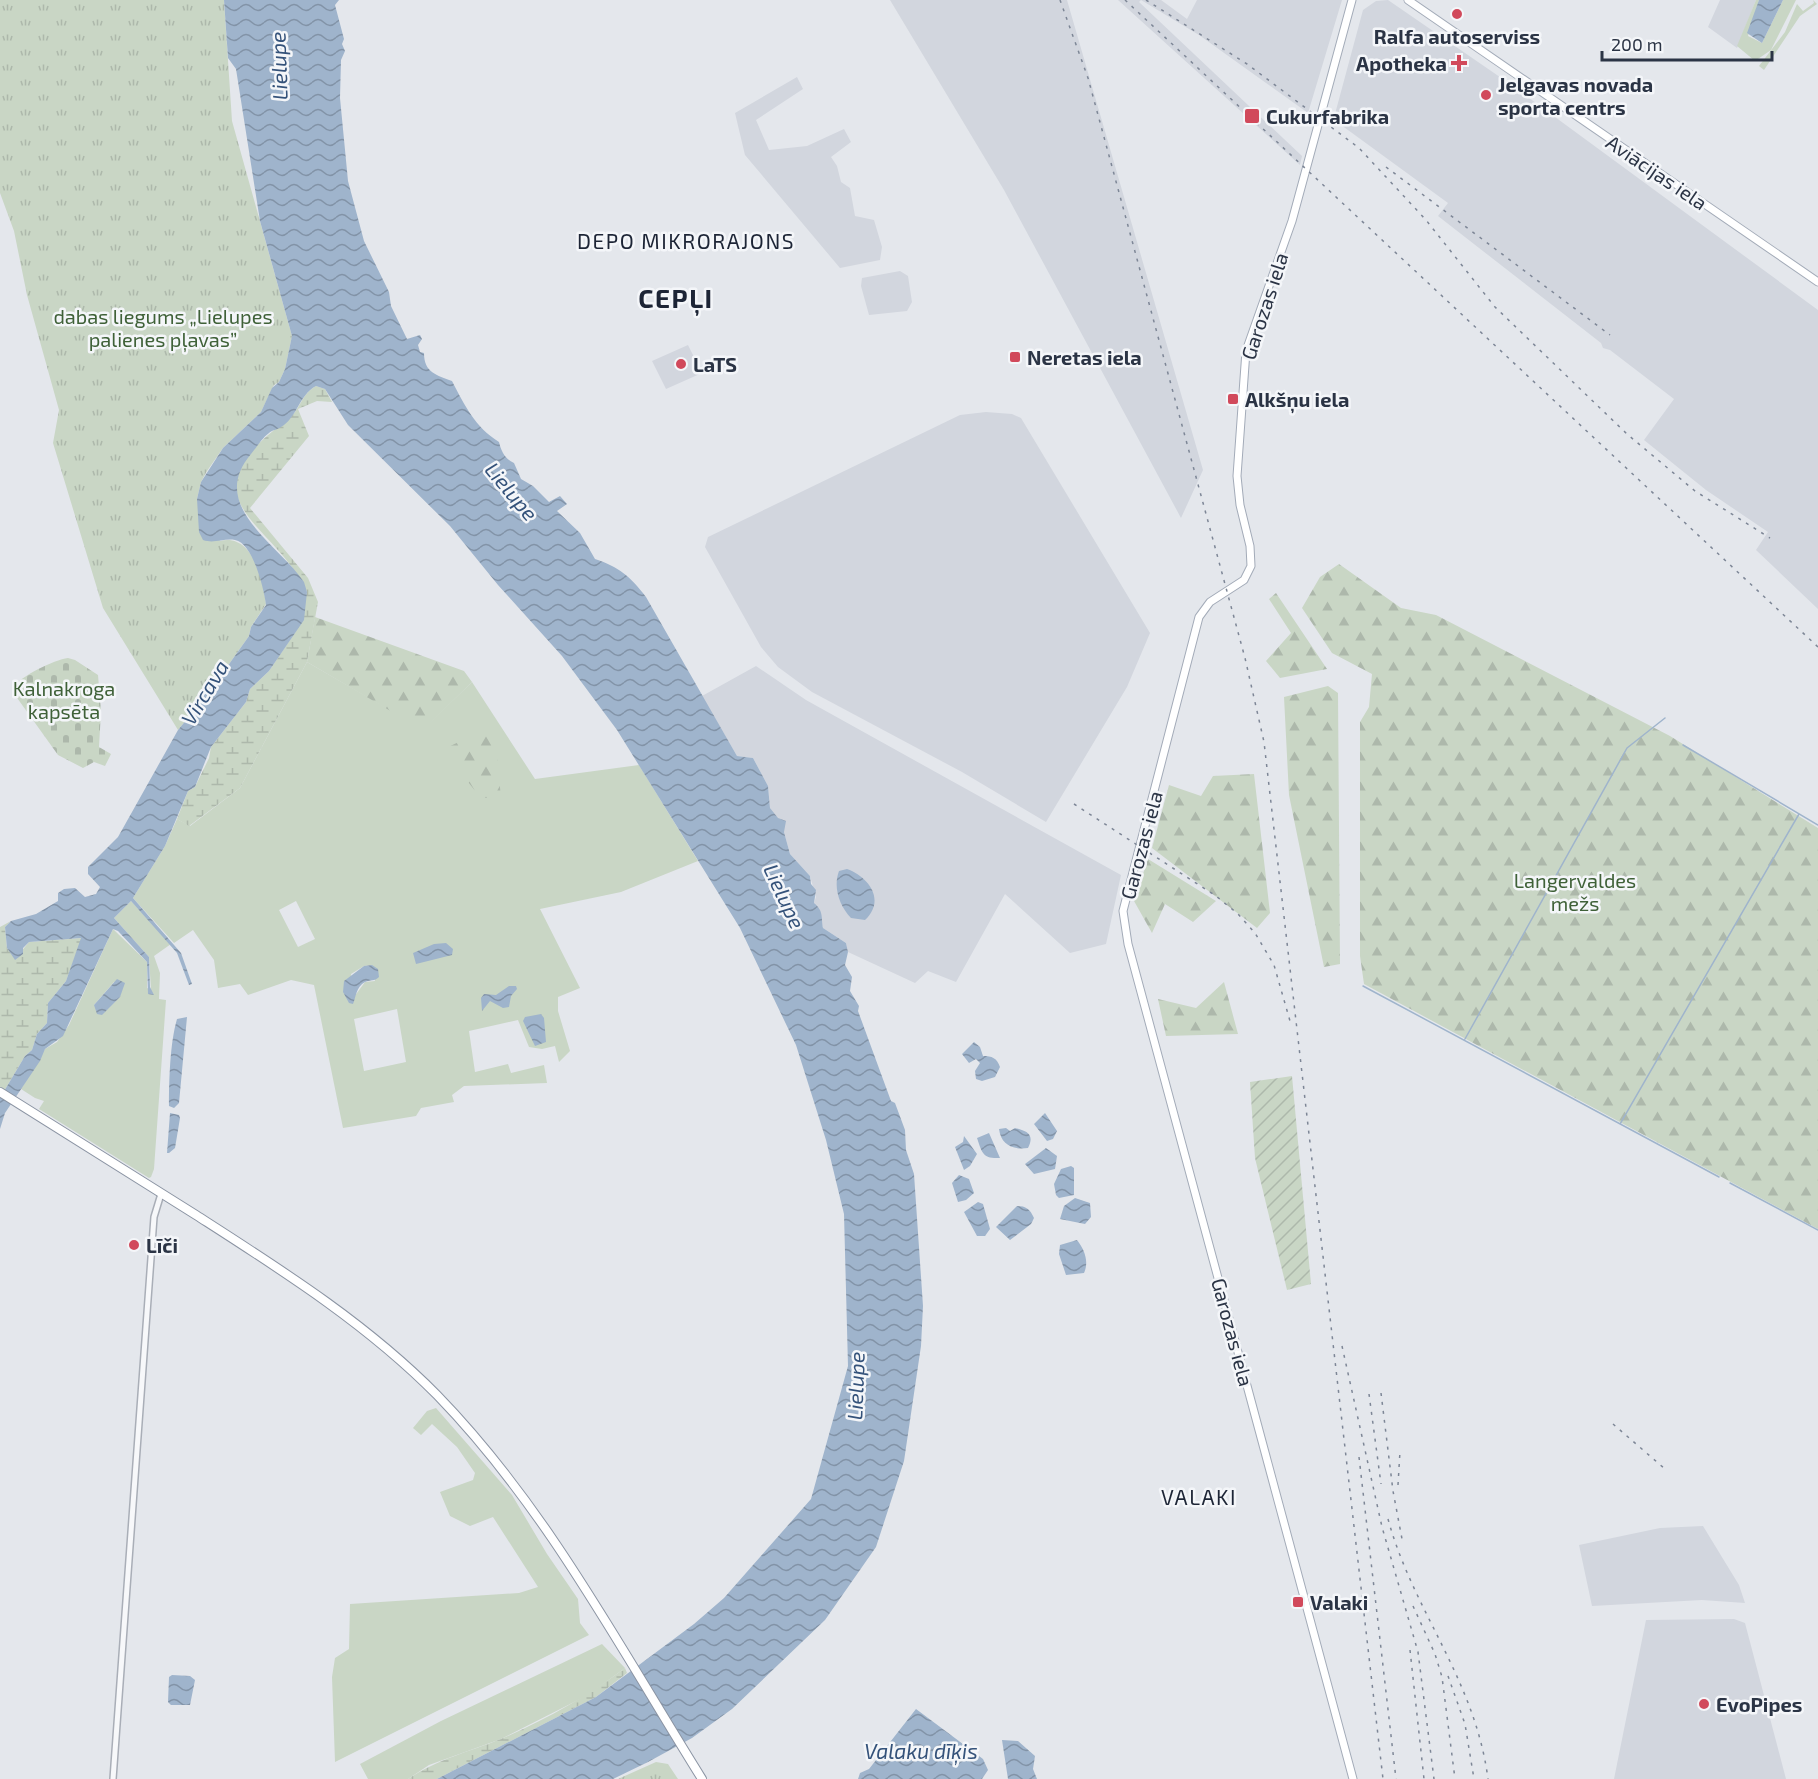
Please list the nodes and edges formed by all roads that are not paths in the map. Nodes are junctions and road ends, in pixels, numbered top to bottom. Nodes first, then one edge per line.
1 (1352, 0) edge
2 (1408, 0) edge
3 (1818, 282) edge
4 (0, 1092) edge
5 (161, 1194) junction
6 (113, 1779) edge
7 (702, 1779) edge
8 (1353, 1779) edge

1 - 8 main road, Garozas iela
2 - 3 main road, Aviācijas iela
4 - 5 highway
5 - 6 street
5 - 7 highway

